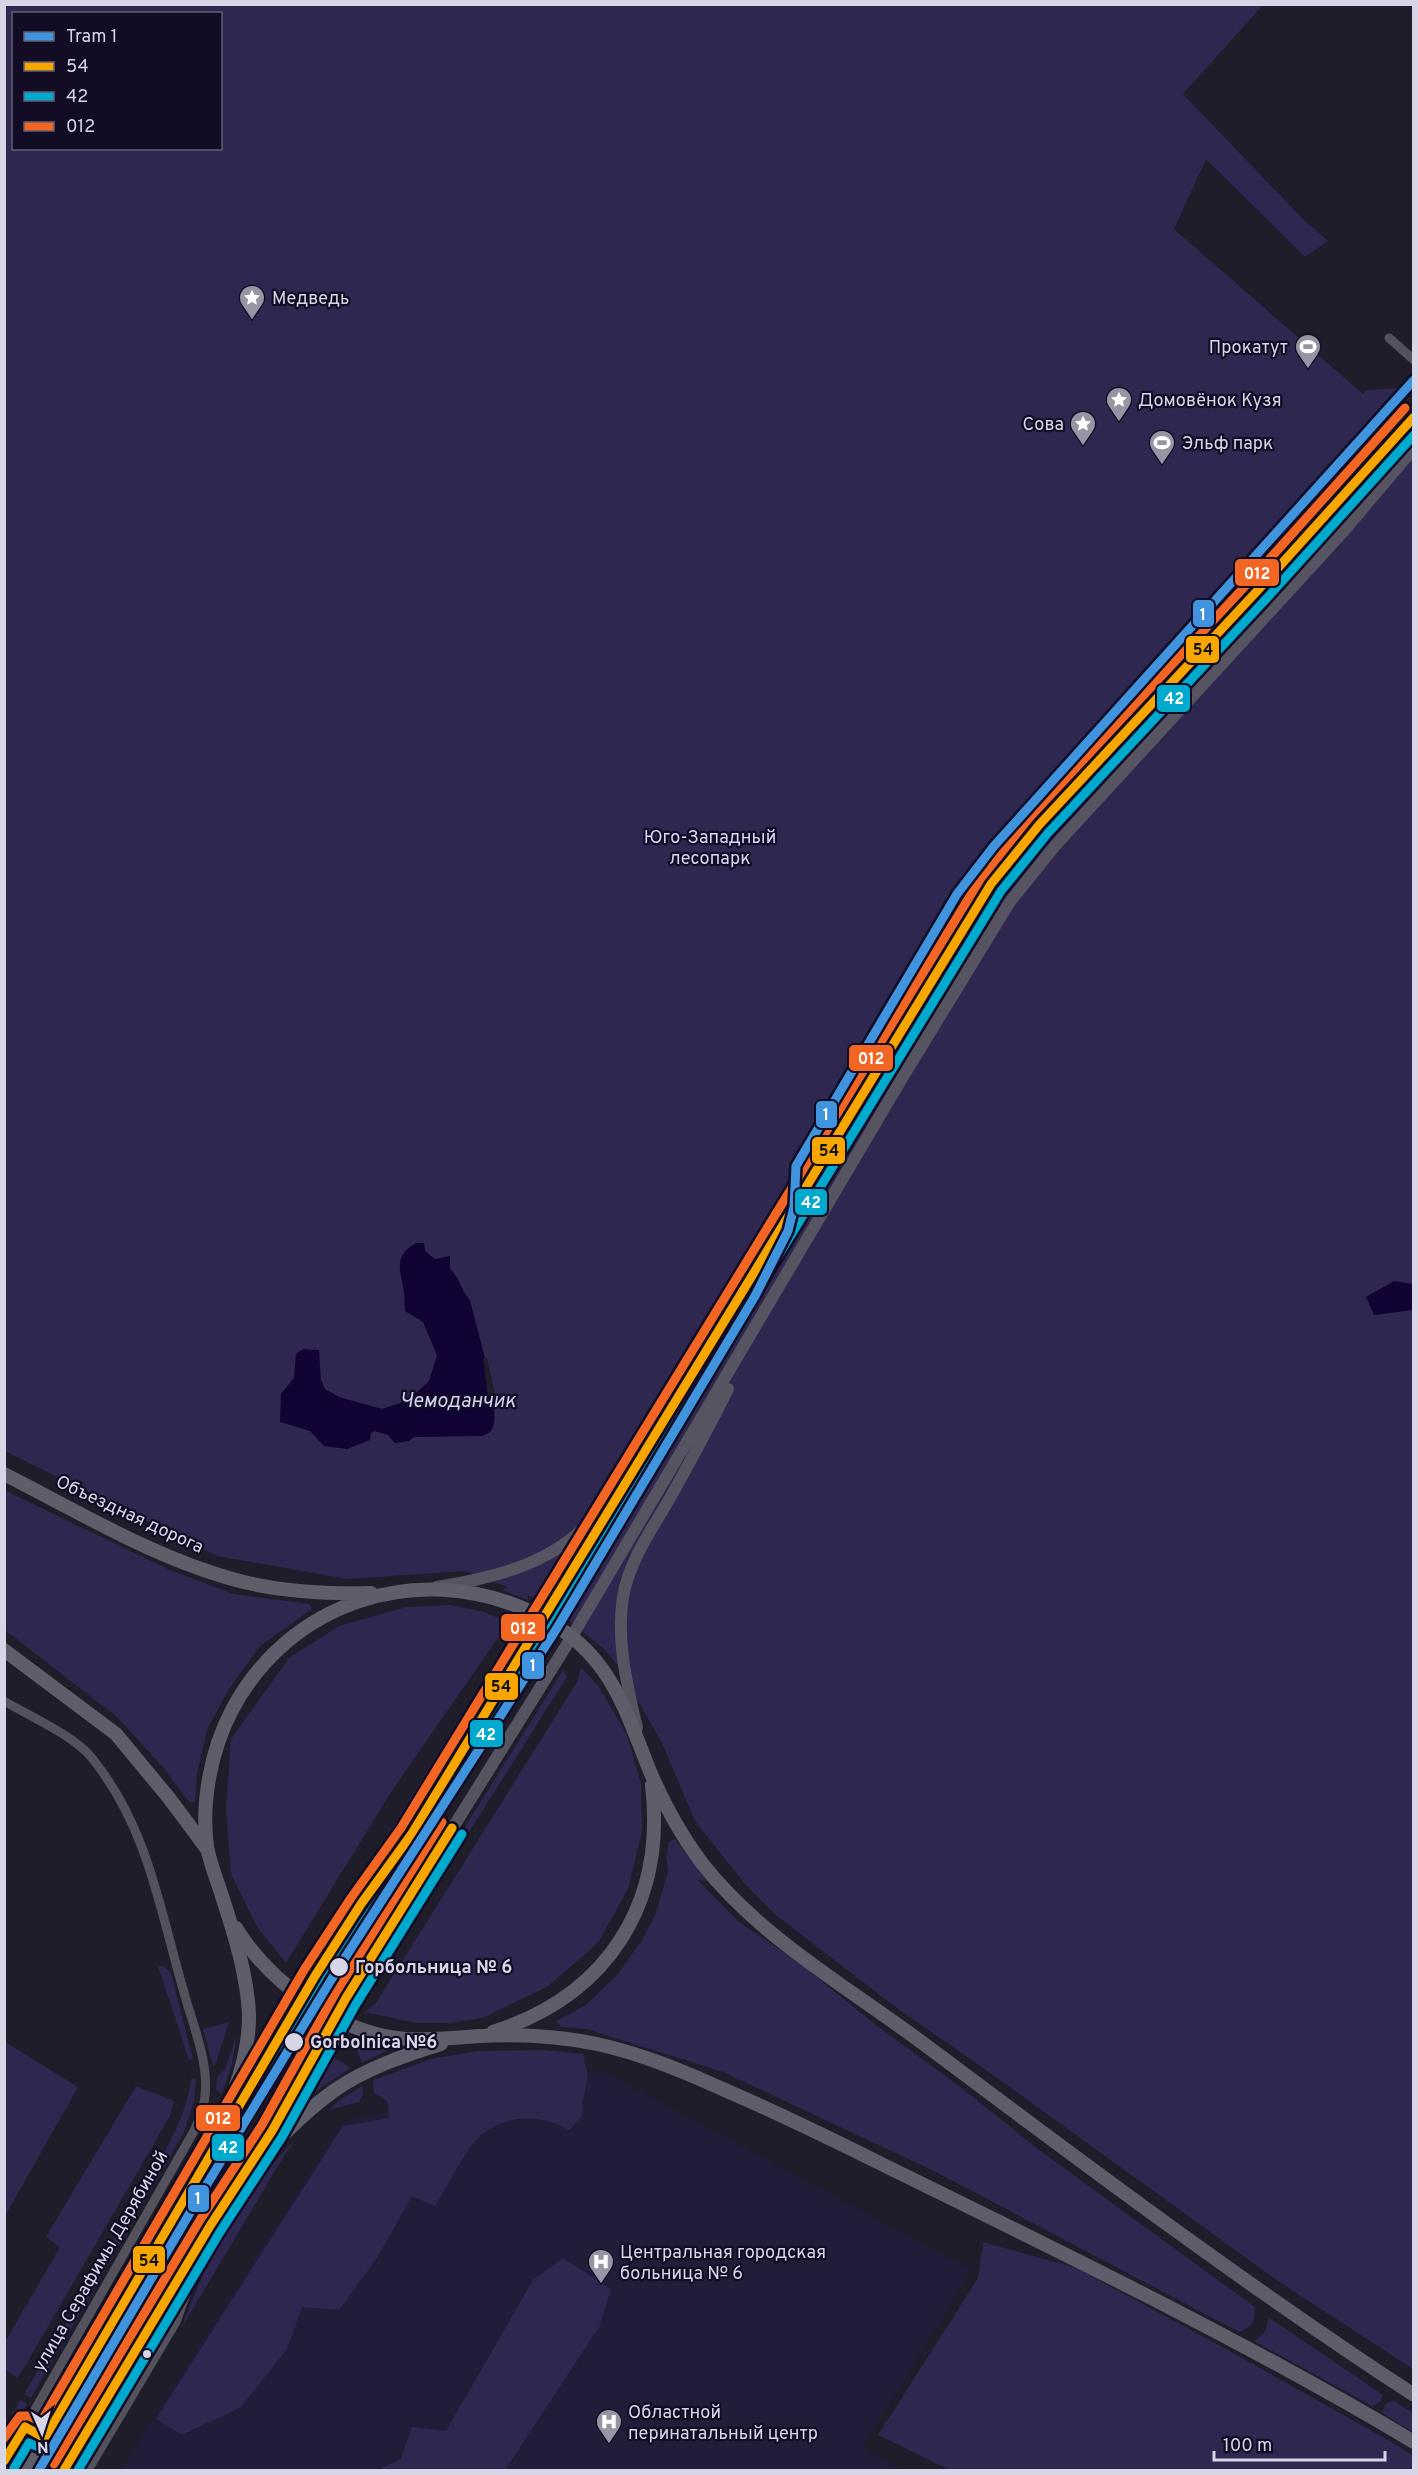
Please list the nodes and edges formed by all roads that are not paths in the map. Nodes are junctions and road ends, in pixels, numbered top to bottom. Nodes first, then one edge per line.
1 (1389, 338) dead end
2 (1413, 360) edge
3 (1413, 416) edge
4 (1413, 448) edge
5 (760, 1320) junction
6 (630, 1473) junction
7 (4, 1474) edge
8 (430, 1588) junction
9 (386, 1593) junction
10 (544, 1620) junction
11 (571, 1638) junction
12 (4, 1650) edge
13 (4, 1701) edge
14 (641, 1744) junction
15 (650, 1771) junction
16 (207, 1849) junction
17 (229, 1916) junction
18 (302, 1998) junction
19 (335, 2017) junction
20 (480, 2036) junction
21 (455, 2039) junction
22 (208, 2159) junction
23 (238, 2181) junction
24 (210, 2226) junction
25 (1413, 2395) edge
26 (25, 2427) junction
27 (45, 2438) junction
28 (1413, 2442) edge
29 (73, 2455) junction
30 (4, 2462) edge
31 (25, 2470) edge
32 (64, 2470) edge
33 (88, 2470) edge

1 - 2 street
3 - 6 main road
4 - 5 main road
5 - 11 main road
5 - 14 main road
6 - 8 main road
6 - 10 main road
7 - 9 main road, Объездная дорога
8 - 9 main road
8 - 10 main road
9 - 16 main road
10 - 11 main road
10 - 18 main road
11 - 14 main road
11 - 19 main road
12 - 16 main road
13 - 26 street, улица Серафимы Дерябиной
14 - 15 main road
15 - 20 main road
15 - 25 main road
16 - 17 main road
17 - 18 main road
17 - 22 main road
18 - 19 main road
18 - 22 main road
19 - 21 main road
19 - 23 main road
20 - 21 main road
20 - 28 main road
21 - 23 main road
22 - 27 main road
23 - 24 main road
24 - 29 main road
24 - 33 street
26 - 27 street
26 - 30 street, улица Серафимы Дерябиной
27 - 29 main road
27 - 31 main road
29 - 32 main road

